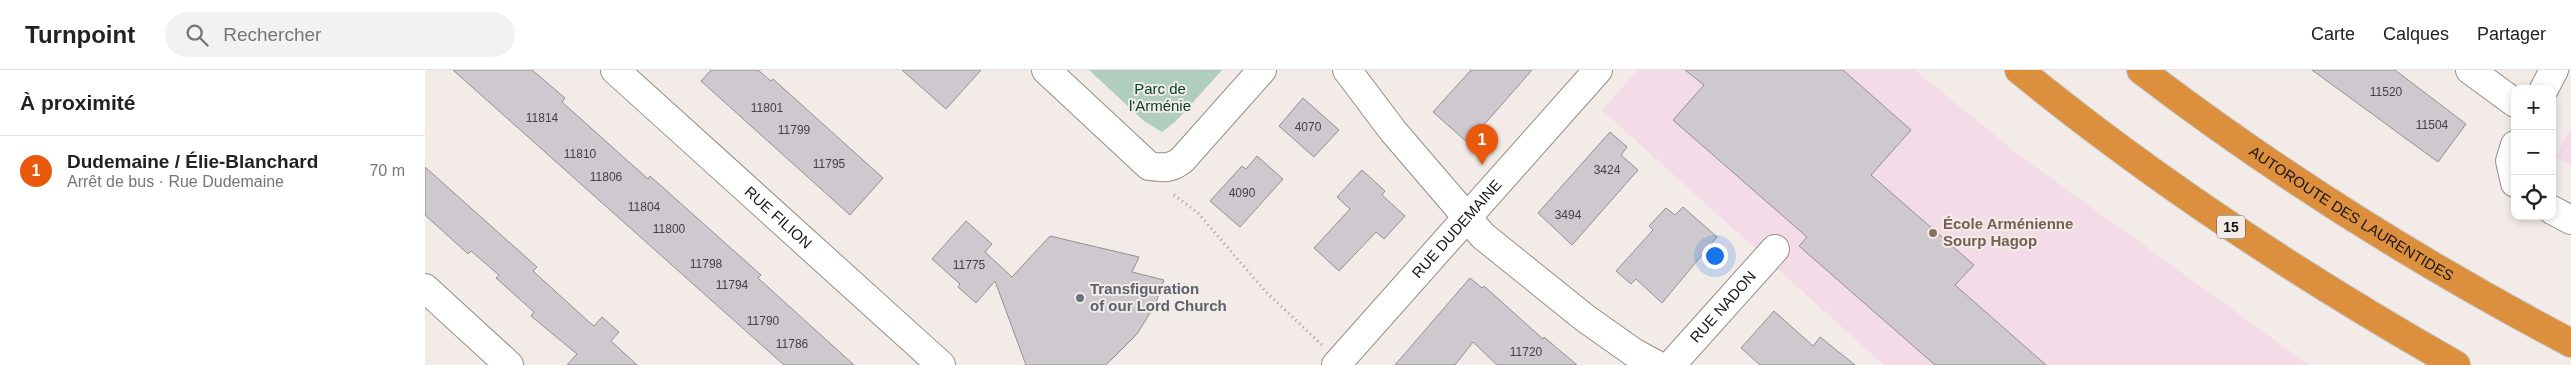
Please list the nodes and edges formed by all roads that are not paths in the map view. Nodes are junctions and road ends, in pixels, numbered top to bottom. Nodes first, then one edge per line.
1 (615, 70) edge
2 (1046, 70) edge
3 (1262, 70) edge
4 (1347, 70) edge
5 (1598, 70) edge
6 (2019, 70) edge
7 (2141, 70) edge
8 (2470, 70) edge
9 (2554, 70) edge
10 (2546, 85) edge
11 (2511, 100) edge
12 (2556, 212) edge
13 (1468, 217) junction
14 (2571, 220) edge
15 (1775, 249) dead end
16 (425, 288) edge
17 (2571, 343) edge
18 (1330, 356) edge
19 (509, 365) edge
20 (941, 365) edge
21 (1657, 365) edge
22 (1671, 365) edge
23 (2456, 365) edge

1 - 20 street, RUE FILION
2 - 3 street
4 - 13 street
5 - 13 street, RUE DUDEMAINE
6 - 23 highway, 15
7 - 17 highway, AUTOROUTE DES LAURENTIDES
8 - 11 street
9 - 10 street
12 - 14 street
13 - 18 street, RUE DUDEMAINE
13 - 21 street
15 - 22 street, RUE NADON
16 - 19 street

